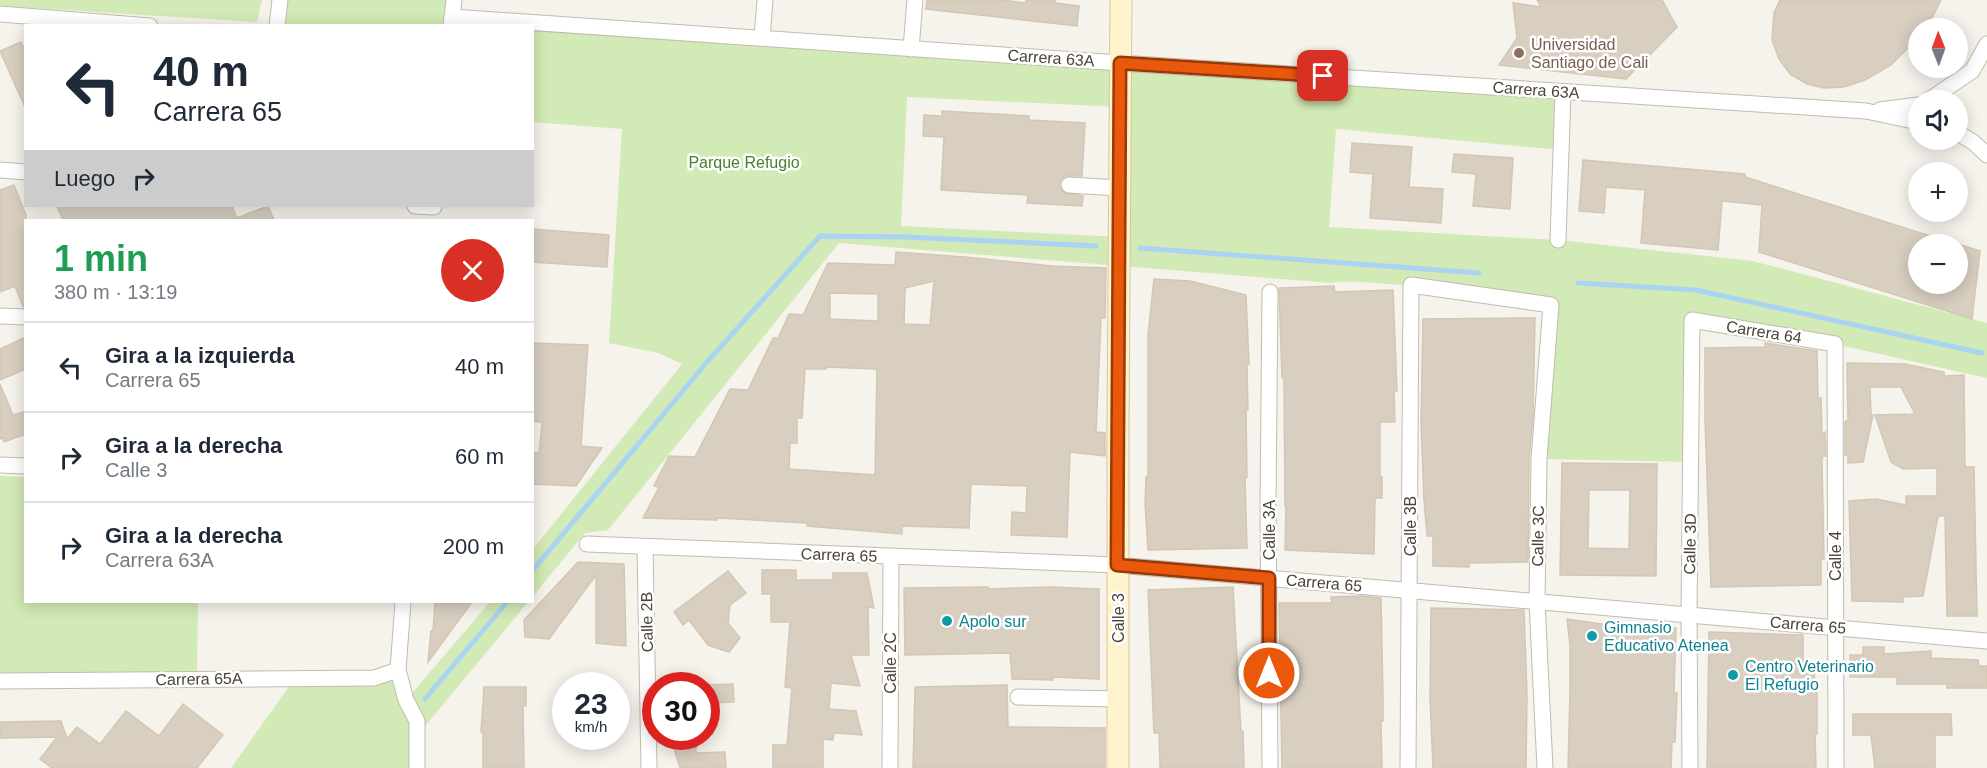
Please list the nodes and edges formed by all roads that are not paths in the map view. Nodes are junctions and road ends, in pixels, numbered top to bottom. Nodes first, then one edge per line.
1 (280, 0) edge
2 (454, 0) edge
3 (765, 0) edge
4 (915, 0) edge
5 (1121, 0) edge
6 (0, 14) edge
7 (452, 21) edge
8 (125, 24) edge
9 (277, 24) edge
10 (507, 24) edge
11 (534, 25) edge
12 (762, 38) junction
13 (1987, 44) edge
14 (911, 49) junction
15 (1120, 63) junction
16 (1944, 90) edge
17 (1563, 92) junction
18 (1908, 106) edge
19 (1866, 111) junction
20 (1908, 120) edge
21 (1968, 139) edge
22 (1987, 155) edge
23 (0, 170) edge
24 (24, 172) edge
25 (1069, 185) dead end
26 (1119, 188) junction
27 (419, 207) edge
28 (434, 211) edge
29 (1558, 240) dead end
30 (1270, 292) dead end
31 (1551, 305) joint
32 (0, 316) edge
33 (24, 317) edge
34 (1692, 320) joint
35 (1835, 344) joint
36 (0, 465) edge
37 (24, 466) edge
38 (587, 544) dead end
39 (645, 547) junction
40 (891, 557) junction
41 (1117, 565) junction
42 (1269, 578) junction
43 (1409, 591) junction
44 (1537, 602) junction
45 (403, 603) edge
46 (1689, 615) junction
47 (1835, 627) junction
48 (1987, 641) edge
49 (398, 670) junction
50 (0, 681) edge
51 (1018, 697) dead end
52 (1118, 699) junction
53 (417, 768) edge
54 (649, 768) edge
55 (890, 768) edge
56 (1118, 768) edge
57 (1269, 768) edge
58 (1408, 768) edge
59 (1545, 768) edge
60 (1690, 768) edge
61 (1836, 768) edge

1 - 9 street
2 - 7 street
3 - 12 street
4 - 14 street
5 - 15 street, Calle 3
6 - 8 street
7 - 10 street, Carrera 63A
11 - 12 street, Carrera 63A
12 - 14 street, Carrera 63A
13 - 16 street
14 - 15 street, Carrera 63A
15 - 17 street, Carrera 63A
15 - 26 street, Calle 3
17 - 19 street, Carrera 63A
17 - 29 street
18 - 19 street, Carrera 63A
19 - 20 street, Carrera 63A
21 - 22 street
23 - 24 street
25 - 26 street
26 - 41 street, Calle 3
27 - 28 street
30 - 42 street, Calle 3A
31 - 43 street, Calle 3B
31 - 44 street, Calle 3C
32 - 33 street
34 - 35 street, Carrera 64
34 - 46 street, Calle 3D
35 - 47 street, Calle 4
36 - 37 street
38 - 39 street, Carrera 65
39 - 40 street, Carrera 65
39 - 54 street, Calle 2B
40 - 41 street, Carrera 65
40 - 55 street, Calle 2C
41 - 42 street, Carrera 65
41 - 52 street, Calle 3
42 - 43 street, Carrera 65
42 - 57 street, Calle 3A
43 - 44 street, Carrera 65
43 - 58 street, Calle 3B
44 - 46 street, Carrera 65
44 - 59 street, Calle 3C
45 - 49 street
46 - 47 street, Carrera 65
46 - 60 street, Calle 3D
47 - 48 street, Carrera 65
47 - 61 street, Calle 4
49 - 50 street, Carrera 65A
49 - 53 street
51 - 52 street
52 - 56 street, Calle 3

